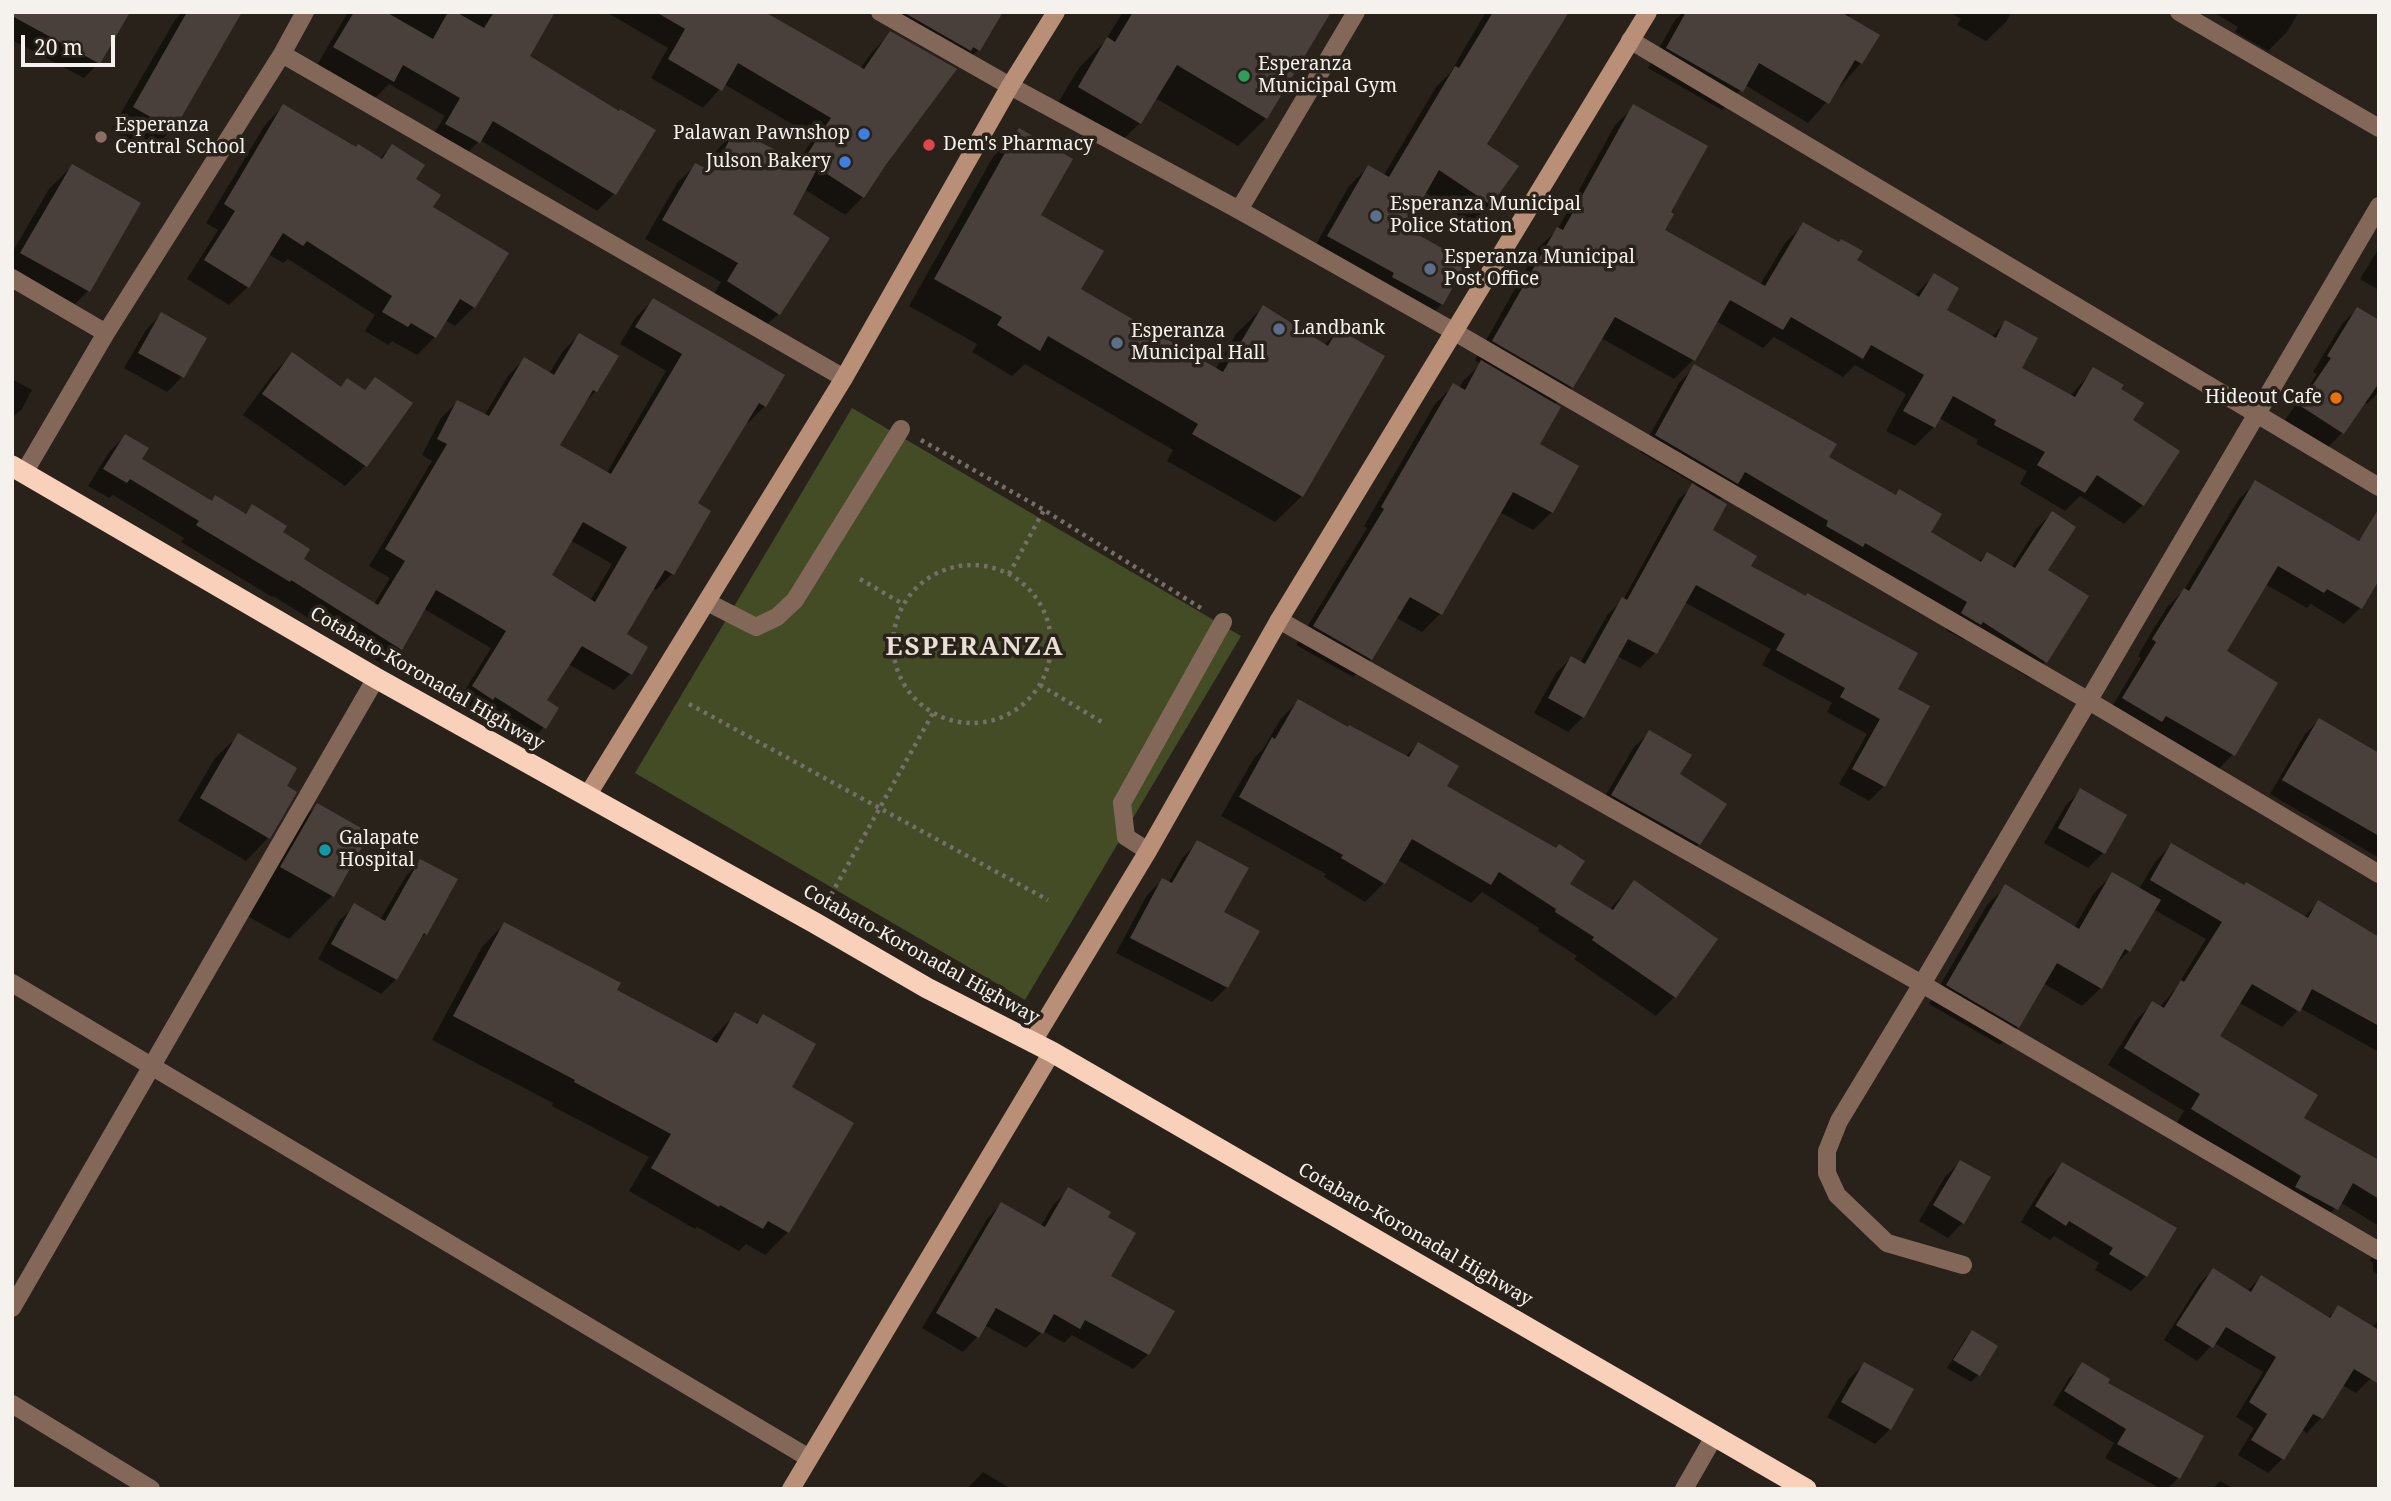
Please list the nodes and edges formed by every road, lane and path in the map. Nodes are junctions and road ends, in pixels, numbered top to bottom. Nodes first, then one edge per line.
1 (305, 12) edge
2 (880, 12) edge
3 (1056, 12) edge
4 (1356, 12) edge
5 (1648, 12) edge
6 (2179, 12) edge
7 (1630, 40) junction
8 (282, 54) junction
9 (1010, 86) junction
10 (2379, 128) edge
11 (2379, 206) edge
12 (1239, 209) junction
13 (12, 278) edge
14 (1453, 331) junction
15 (106, 333) junction
16 (844, 378) junction
17 (2256, 415) junction
18 (901, 429) joint
19 (18, 469) edge
20 (2379, 487) edge
21 (1044, 510) junction
22 (1009, 574) junction
23 (860, 579) dead end
24 (708, 602) junction
25 (903, 604) junction
26 (1279, 620) junction
27 (1223, 622) joint
28 (376, 678) junction
29 (1040, 685) junction
30 (2089, 701) junction
31 (689, 704) dead end
32 (933, 713) junction
33 (1105, 724) dead end
34 (587, 796) junction
35 (879, 808) junction
36 (1148, 851) junction
37 (2379, 874) edge
38 (1048, 900) dead end
39 (815, 923) junction
40 (12, 984) edge
41 (1922, 984) junction
42 (1032, 1042) junction
43 (1052, 1052) junction
44 (153, 1066) junction
45 (2379, 1251) edge
46 (1963, 1265) dead end
47 (12, 1308) edge
48 (12, 1404) edge
49 (1715, 1435) junction
50 (809, 1458) junction
51 (151, 1489) edge
52 (791, 1489) edge
53 (1684, 1489) edge
54 (1806, 1489) edge

1 - 8 street
2 - 9 street
3 - 9 street
4 - 12 street
5 - 7 street
6 - 10 street
7 - 14 street
7 - 17 street
8 - 15 street
8 - 16 street
9 - 12 street
9 - 16 street
11 - 17 street
12 - 14 street
13 - 15 street
14 - 26 street
14 - 30 street
15 - 19 street
16 - 24 street
17 - 20 street
17 - 30 street
18 - 21 path
18 - 24 street
19 - 28 highway, Cotabato-Koronadal Highway
21 - 22 path
21 - 27 path
22 - 25 path
22 - 29 path
23 - 25 path
24 - 34 street
25 - 32 path
26 - 36 street
26 - 41 street
27 - 36 street
28 - 34 highway, Cotabato-Koronadal Highway
28 - 44 street
29 - 32 path
29 - 33 path
30 - 37 street
30 - 41 street
31 - 35 path
32 - 35 path
34 - 39 highway, Cotabato-Koronadal Highway
35 - 38 path
35 - 39 path
36 - 42 street
39 - 42 highway, Cotabato-Koronadal Highway
40 - 44 street
41 - 45 street
41 - 46 street
42 - 43 highway, Cotabato-Koronadal Highway
43 - 49 highway, Cotabato-Koronadal Highway
43 - 50 street
44 - 47 street
44 - 50 street
48 - 51 street
49 - 53 street
49 - 54 highway, Cotabato-Koronadal Highway
50 - 52 street

